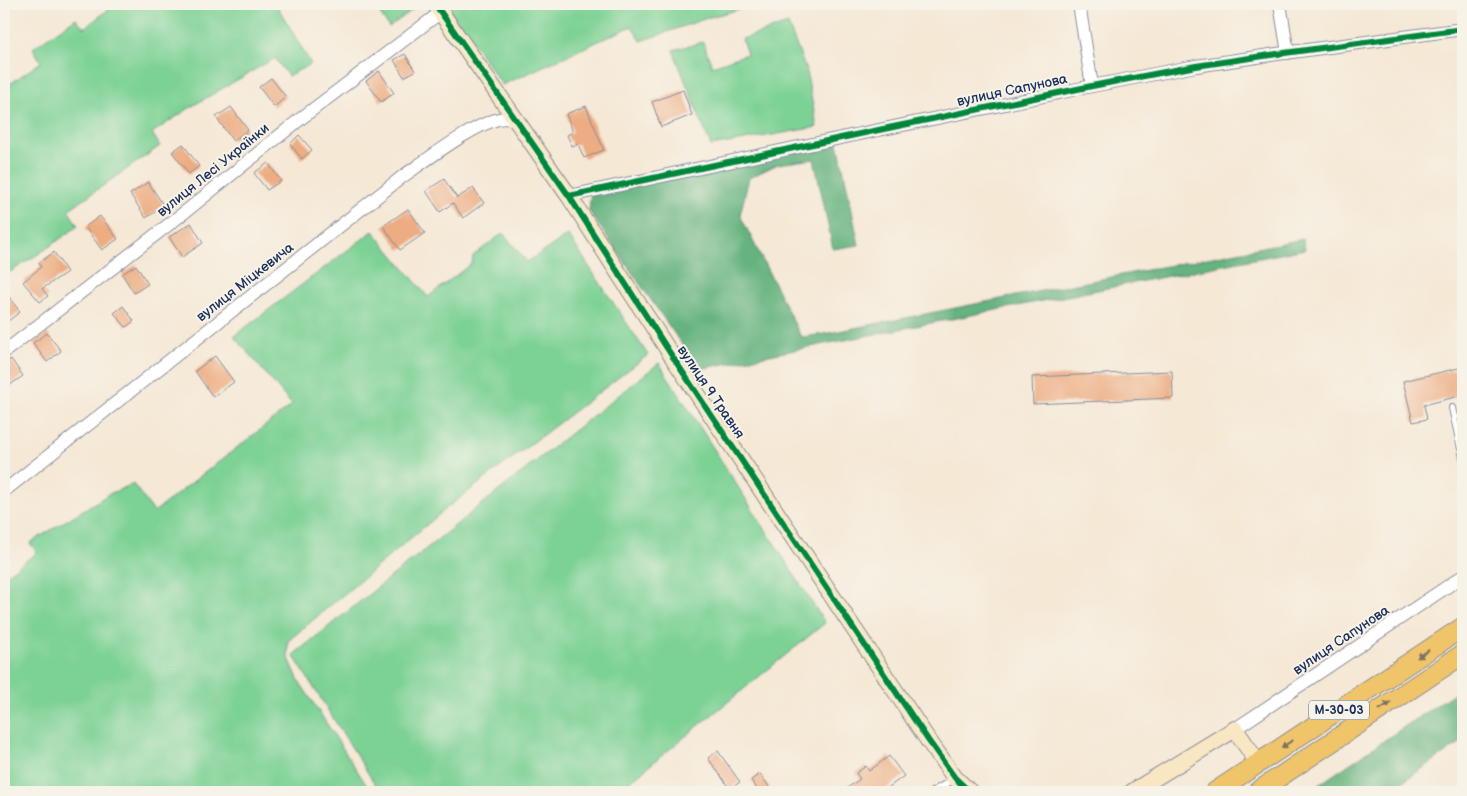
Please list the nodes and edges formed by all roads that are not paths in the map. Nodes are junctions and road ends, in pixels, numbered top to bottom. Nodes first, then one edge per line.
1 (1079, 4) edge
2 (1280, 4) edge
3 (438, 8) edge
4 (1463, 29) edge
5 (1288, 53) junction
6 (1092, 86) junction
7 (516, 120) junction
8 (569, 196) junction
9 (4, 352) edge
10 (1452, 408) dead end
11 (1463, 458) edge
12 (4, 491) edge
13 (1463, 576) edge
14 (1463, 628) edge
15 (1463, 654) edge
16 (1235, 729) junction
17 (1258, 764) junction
18 (956, 778) junction
19 (932, 792) edge
20 (970, 792) edge
21 (1132, 792) edge
22 (1215, 792) edge
23 (1257, 792) edge

1 - 6 street
2 - 5 street
3 - 7 street, вулиця 9 Травня
3 - 9 street, вулиця Лесі Українки
4 - 5 street, вулиця Сапунова
5 - 6 street, вулиця Сапунова
6 - 8 street, вулиця Сапунова
7 - 8 street, вулиця 9 Травня
7 - 12 street, вулиця Міцкевича
8 - 18 street, вулиця 9 Травня
10 - 11 lane
13 - 16 street, вулиця Сапунова
14 -> 17 main road, М-30-03
23 -> 15 main road, М-30-03
16 - 17 street
16 - 21 street
17 - 22 main road, М-30-03
18 - 19 lane
18 - 20 street, вулиця 9 Травня

